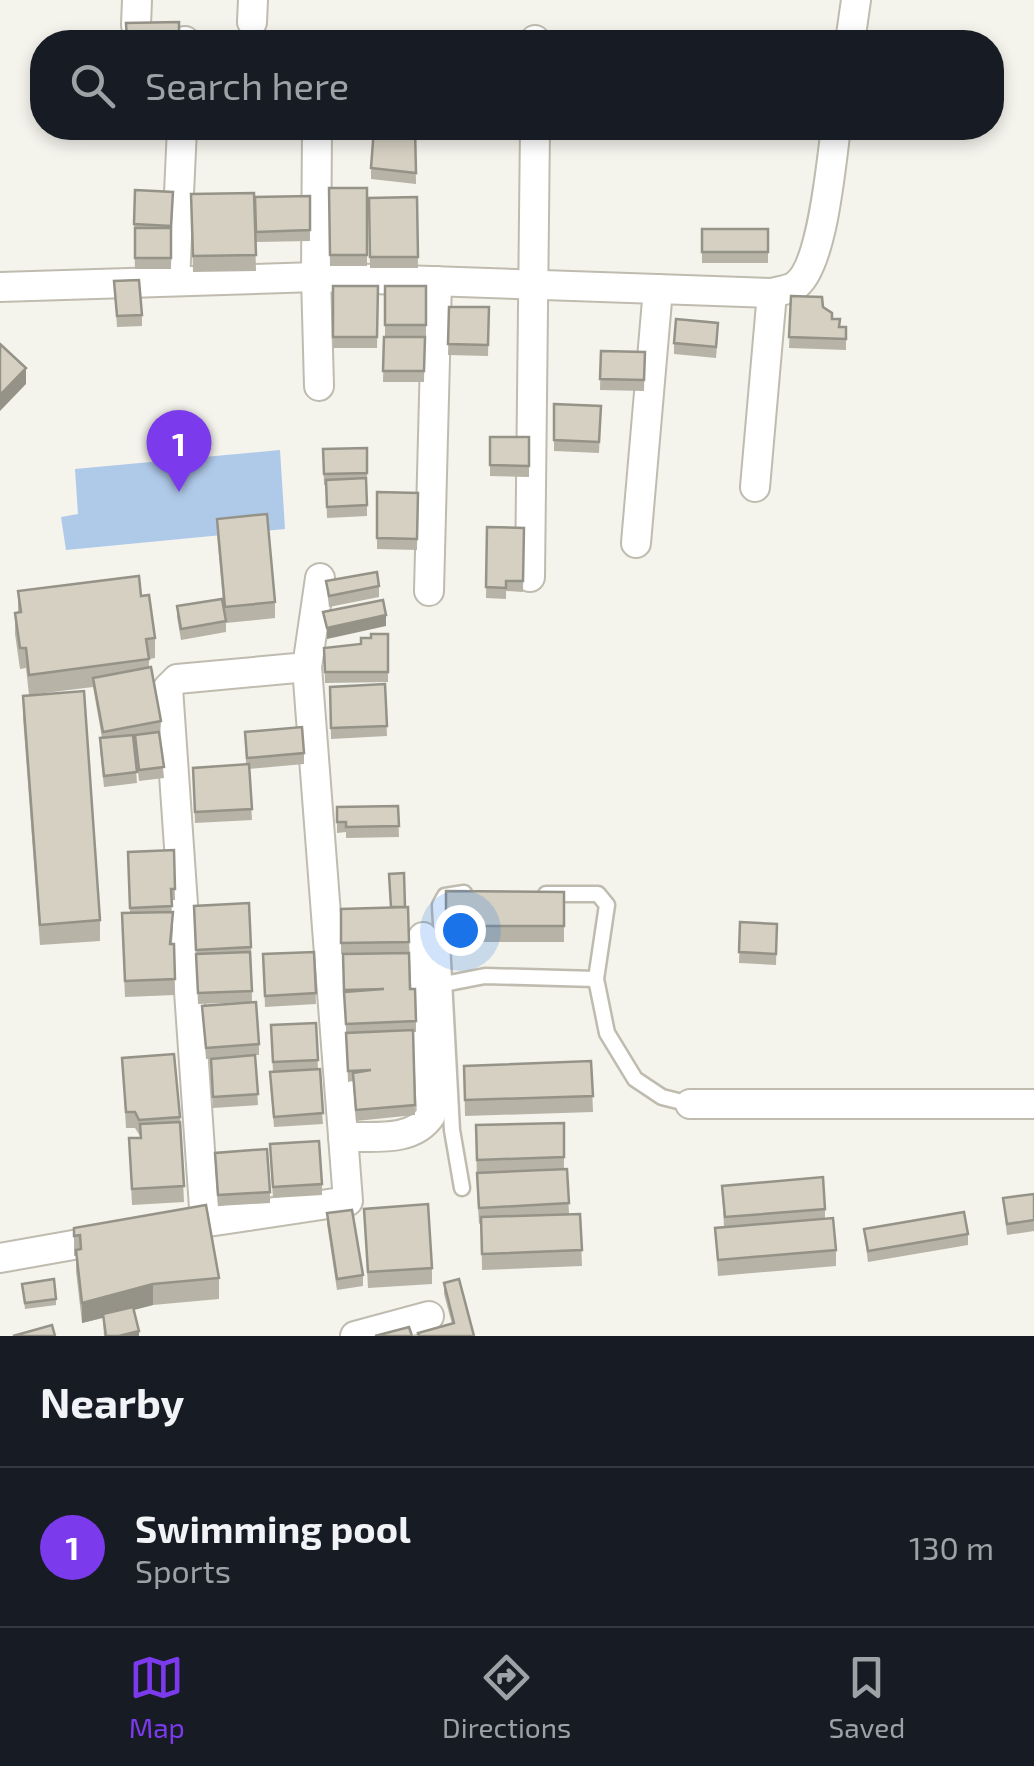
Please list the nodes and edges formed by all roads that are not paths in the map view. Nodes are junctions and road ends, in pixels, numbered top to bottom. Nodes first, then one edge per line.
1 (856, 0) edge
2 (852, 30) edge
3 (182, 140) edge
4 (317, 140) edge
5 (535, 140) edge
6 (834, 140) edge
7 (316, 277) junction
8 (437, 281) junction
9 (176, 282) junction
10 (534, 284) junction
11 (0, 287) edge
12 (658, 289) junction
13 (772, 292) junction
14 (319, 386) dead end
15 (755, 487) dead end
16 (636, 543) dead end
17 (530, 577) dead end
18 (320, 578) dead end
19 (429, 592) dead end
20 (307, 667) junction
21 (472, 894) edge
22 (526, 894) edge
23 (423, 937) dead end
24 (596, 979) junction
25 (444, 984) junction
26 (690, 1104) joint
27 (1034, 1104) edge
28 (343, 1137) junction
29 (462, 1188) dead end
30 (205, 1222) junction
31 (0, 1258) edge
32 (429, 1316) dead end
33 (355, 1336) edge

1 - 2 street
3 - 9 street
4 - 7 street
5 - 10 street
6 - 13 street
7 - 8 street
7 - 9 street
7 - 14 street
8 - 10 street
8 - 19 street
9 - 11 street
10 - 12 street
10 - 17 street
12 - 13 street
12 - 16 street
13 - 15 street
18 - 20 street
20 - 28 street
20 - 30 street
21 - 25 lane
22 - 24 lane
23 - 28 street
24 - 25 lane
24 - 26 lane
25 - 29 lane
26 - 27 street
28 - 30 street
30 - 31 street
32 - 33 street

